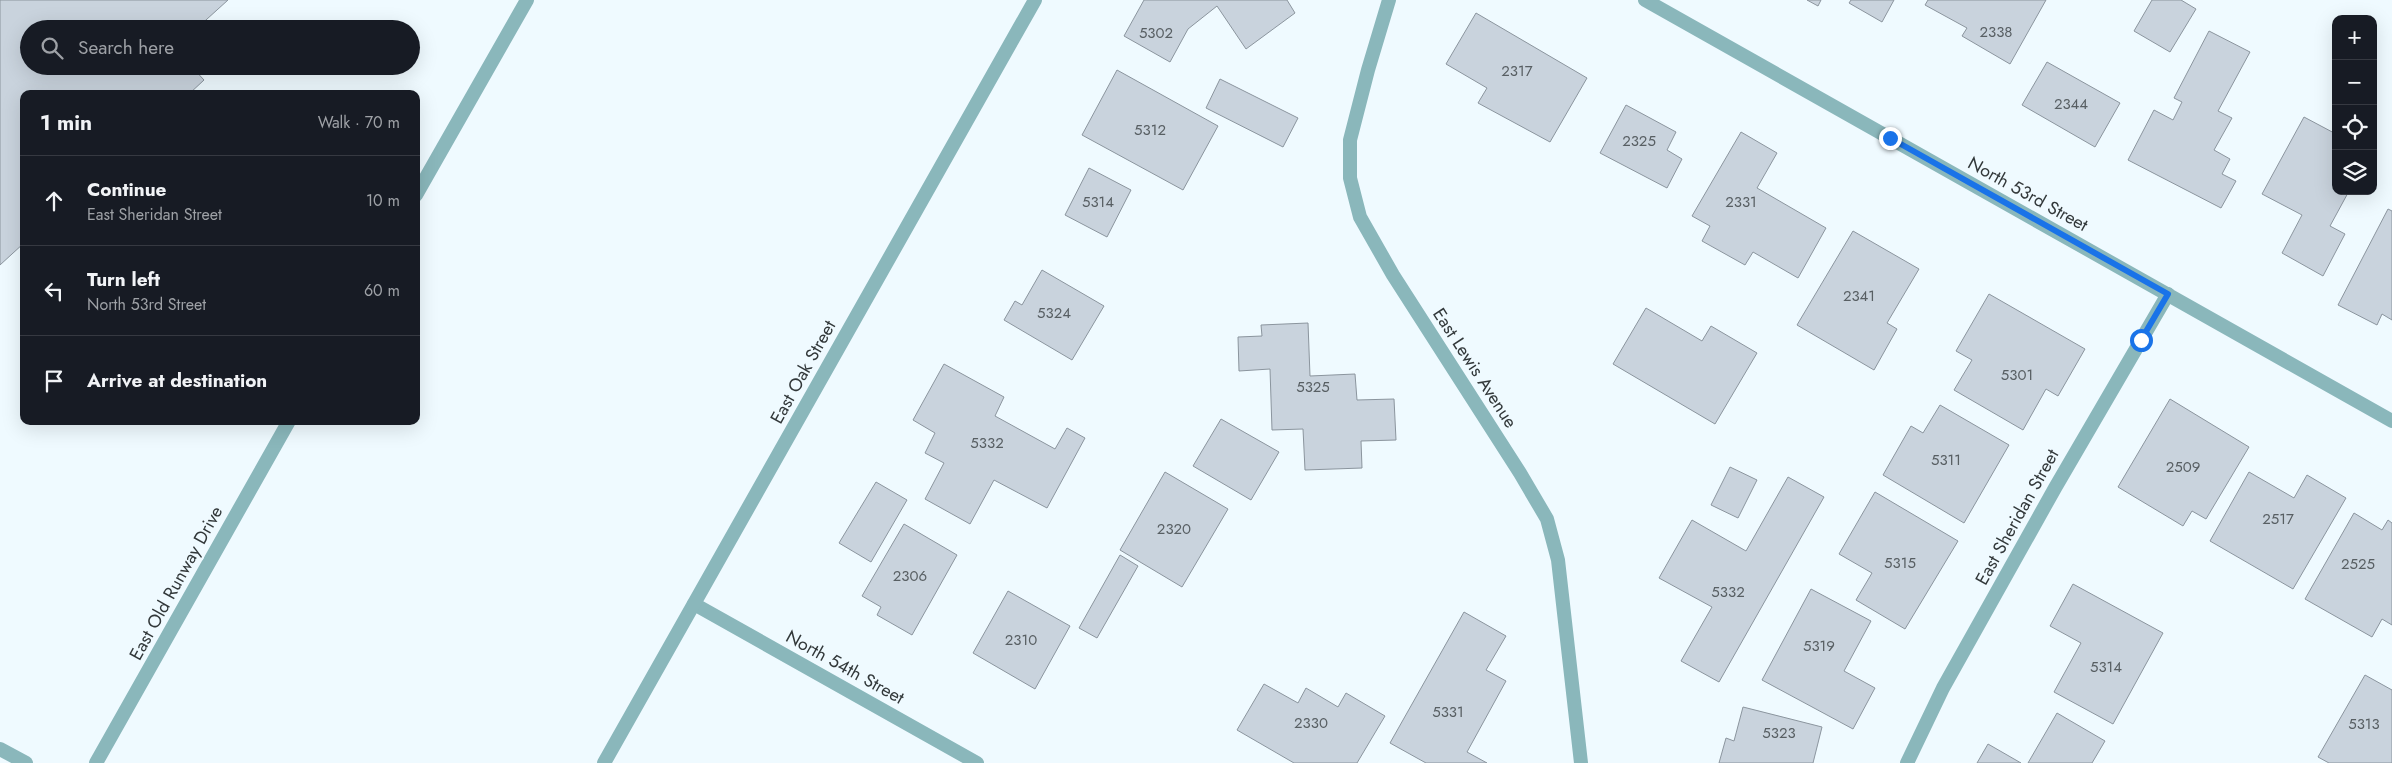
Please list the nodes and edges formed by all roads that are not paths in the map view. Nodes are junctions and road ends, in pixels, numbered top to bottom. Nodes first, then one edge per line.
1 (526, 0) edge
2 (1035, 0) edge
3 (1389, 0) edge
4 (1645, 0) edge
5 (420, 188) edge
6 (2168, 294) junction
7 (2392, 421) edge
8 (287, 425) edge
9 (694, 604) junction
10 (0, 749) edge
11 (26, 763) edge
12 (96, 763) edge
13 (604, 763) edge
14 (977, 763) edge
15 (1581, 763) edge
16 (1907, 763) edge

1 - 5 street
2 - 9 street, East Oak Street
3 - 15 street, East Lewis Avenue
4 - 6 street, North 53rd Street
6 - 7 street, North 53rd Street
6 - 16 street, East Sheridan Street
8 - 12 street, East Old Runway Drive
9 - 13 street, East Oak Street
9 - 14 street, North 54th Street
10 - 11 street

